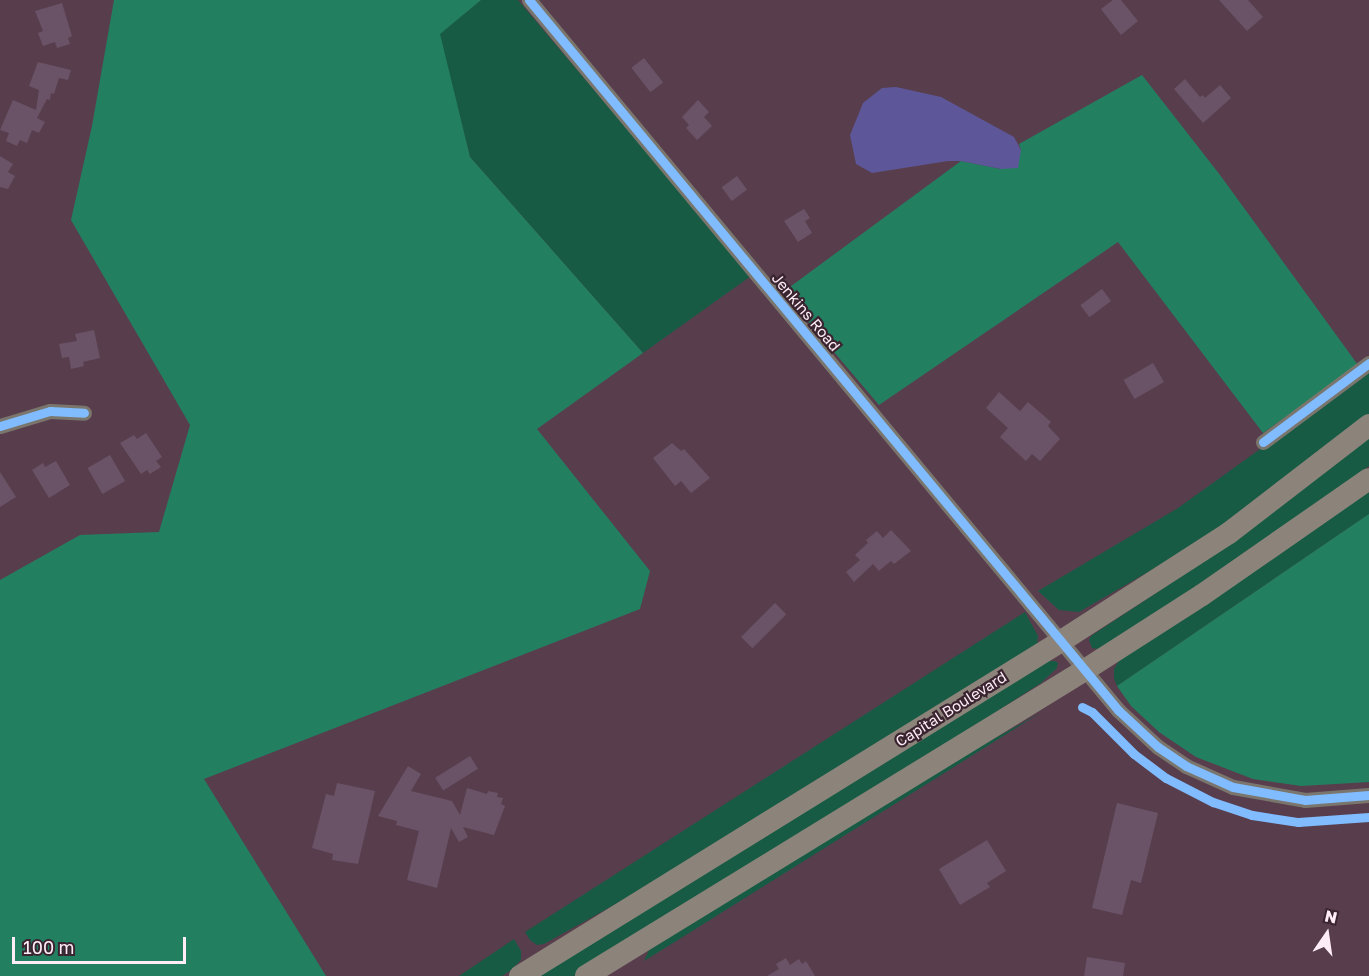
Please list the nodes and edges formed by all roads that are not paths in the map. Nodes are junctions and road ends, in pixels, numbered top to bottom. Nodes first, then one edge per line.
1 (529, 0) edge
2 (1369, 363) edge
3 (84, 414) dead end
4 (1369, 425) edge
5 (0, 426) edge
6 (1263, 442) dead end
7 (1369, 479) edge
8 (1063, 640) junction
9 (1085, 670) junction
10 (1369, 795) edge
11 (520, 976) edge
12 (586, 976) edge

1 - 8 street, Jenkins Road
2 - 6 street
3 - 5 street
4 - 8 highway, Capital Boulevard
7 - 9 highway
8 - 9 street, Jenkins Road
8 - 11 highway, Capital Boulevard
9 - 10 street, Jenkins Road
9 - 12 highway

